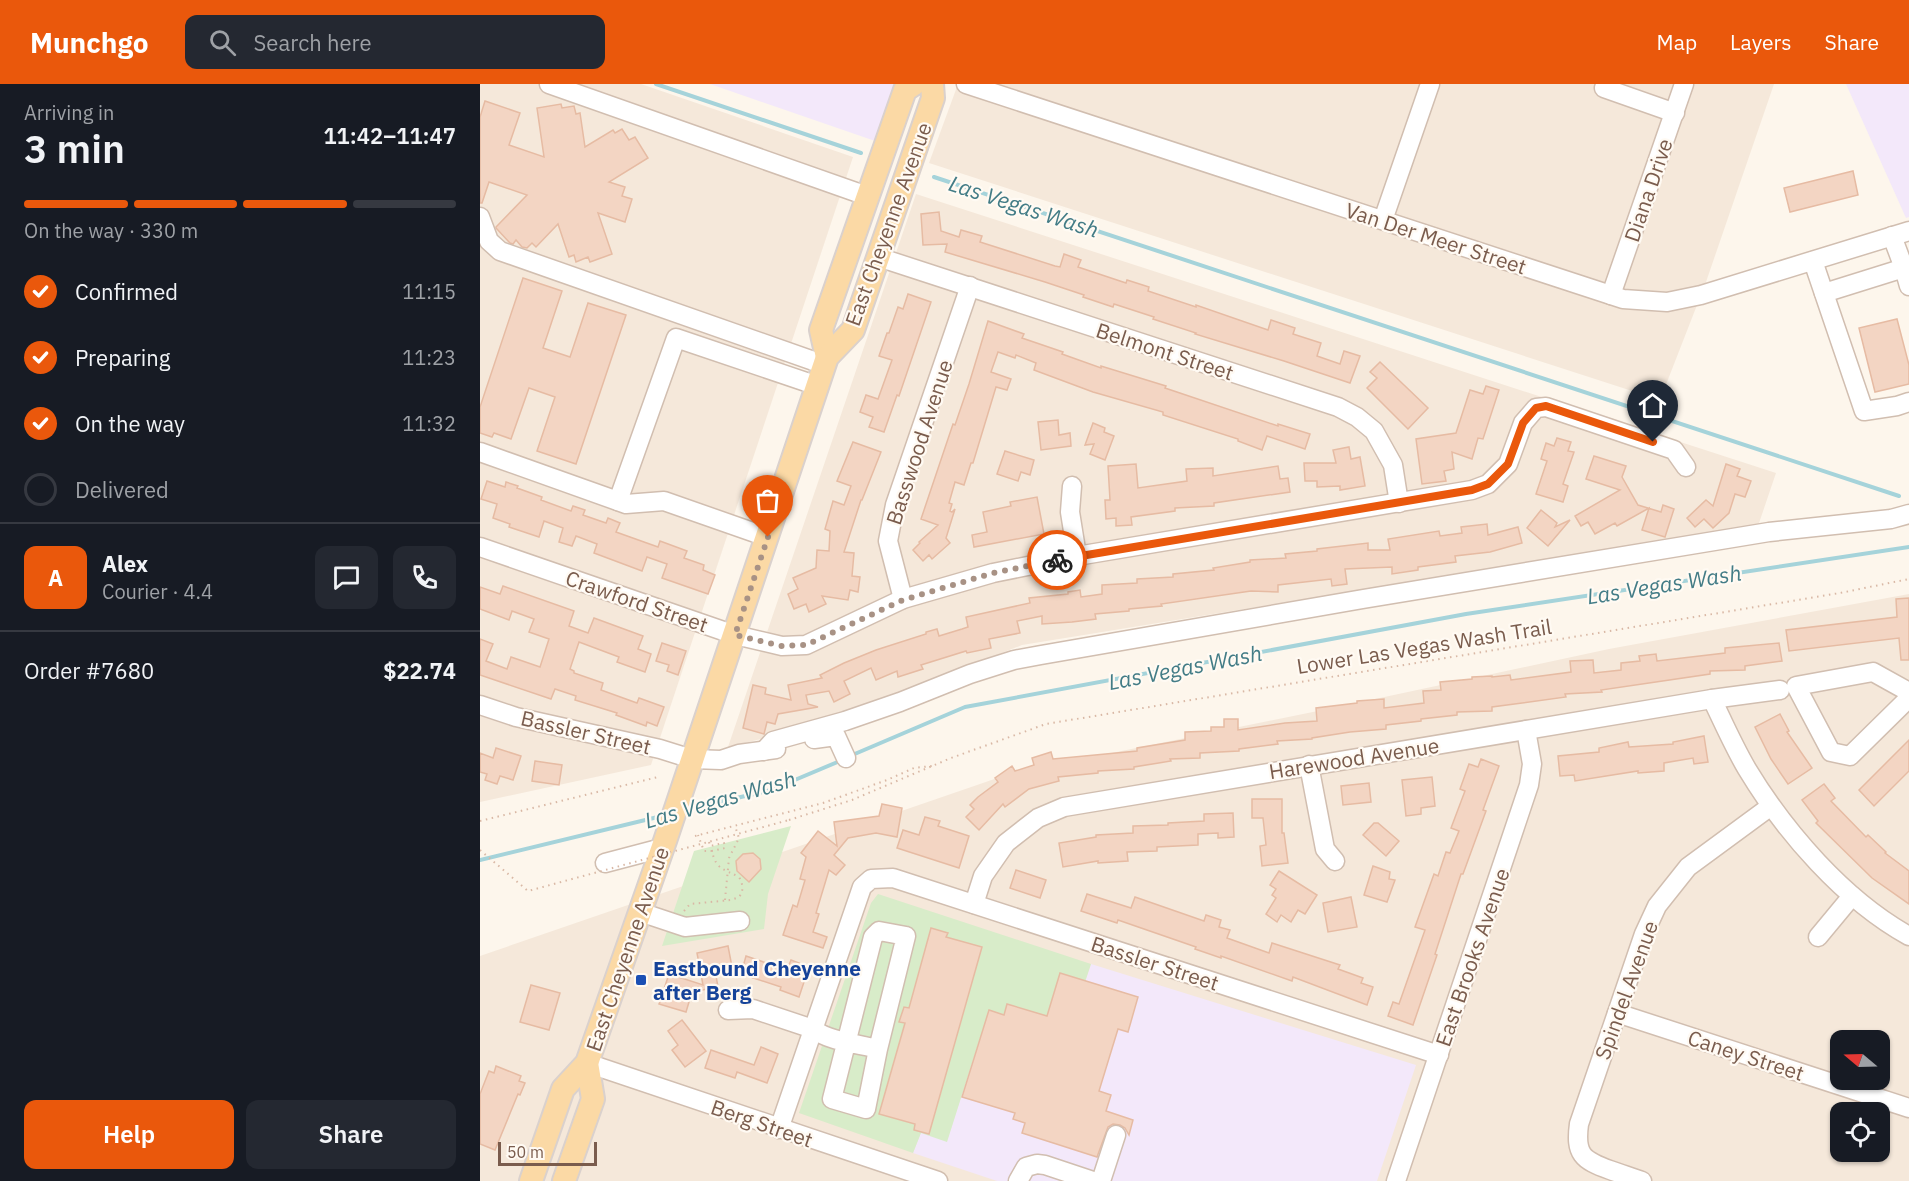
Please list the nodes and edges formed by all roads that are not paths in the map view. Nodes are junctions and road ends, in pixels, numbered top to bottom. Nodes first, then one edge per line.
1 (549, 84) edge
2 (914, 84) edge
3 (932, 84) edge
4 (966, 84) edge
5 (1430, 84) edge
6 (1684, 84) edge
7 (1604, 88) dead end
8 (1675, 113) junction
9 (867, 196) junction
10 (480, 217) edge
11 (1383, 220) junction
12 (1900, 234) edge
13 (878, 257) junction
14 (1813, 261) junction
15 (1904, 268) junction
16 (970, 286) junction
17 (1909, 286) edge
18 (1824, 293) junction
19 (1611, 295) junction
20 (823, 369) junction
21 (1909, 402) edge
22 (480, 452) edge
23 (1686, 467) dead end
24 (1072, 486) dead end
25 (618, 501) junction
26 (1400, 503) junction
27 (1909, 514) edge
28 (768, 537) junction
29 (480, 547) edge
30 (1077, 556) junction
31 (903, 600) junction
32 (735, 635) junction
33 (1780, 690) dead end
34 (1909, 692) edge
35 (1909, 698) edge
36 (1712, 699) junction
37 (480, 705) edge
38 (1526, 730) junction
39 (764, 751) junction
40 (846, 758) dead end
41 (692, 759) junction
42 (1309, 765) junction
43 (1771, 806) junction
44 (664, 844) junction
45 (1335, 861) dead end
46 (605, 863) dead end
47 (1852, 896) junction
48 (974, 904) junction
49 (640, 912) junction
50 (740, 921) dead end
51 (1909, 936) edge
52 (1818, 938) dead end
53 (728, 1010) dead end
54 (1617, 1012) junction
55 (813, 1029) junction
56 (846, 1041) junction
57 (878, 1049) junction
58 (1439, 1055) junction
59 (587, 1063) junction
60 (1909, 1108) edge
61 (779, 1129) junction
62 (1116, 1135) dead end
63 (890, 1174) edge
64 (531, 1181) edge
65 (564, 1181) edge
66 (938, 1181) edge
67 (1018, 1181) edge
68 (1093, 1181) edge
69 (1101, 1181) edge
70 (1396, 1181) edge
71 (1642, 1181) edge

1 - 9 street
2 - 9 main road, East Cheyenne Avenue
3 - 13 main road, East Cheyenne Avenue
4 - 11 street, Van Der Meer Street
5 - 11 street
6 - 8 street, Diana Drive
7 - 8 street
8 - 19 street, Diana Drive
9 - 20 main road, East Cheyenne Avenue
10 - 20 street
11 - 19 street, Van Der Meer Street
12 - 14 street, Van Der Meer Street
12 - 15 street
13 - 16 street, Belmont Street
13 - 20 main road, East Cheyenne Avenue
14 - 18 street
14 - 19 street, Van Der Meer Street
15 - 17 street
15 - 18 street
16 - 26 street, Belmont Street
16 - 31 street, Basswood Avenue
18 - 21 street
20 - 25 street
20 - 28 main road, East Cheyenne Avenue
22 - 25 street
23 - 26 street, Crawford Street
24 - 30 street
25 - 28 street
26 - 30 street, Crawford Street
27 - 39 street
28 - 32 main road, East Cheyenne Avenue
29 - 32 street, Crawford Street
30 - 31 street, Crawford Street
31 - 32 street, Crawford Street
32 - 41 main road, East Cheyenne Avenue
33 - 36 street, Harewood Avenue
34 - 35 street
36 - 38 street, Harewood Avenue
36 - 43 street
37 - 41 street, Bassler Street
38 - 42 street, Harewood Avenue
38 - 58 street, East Brooks Avenue
39 - 40 street, Bassler Street
39 - 41 street, Bassler Street
41 - 44 main road, East Cheyenne Avenue
42 - 45 street
42 - 48 street, Harewood Avenue
43 - 47 street
43 - 54 street, Spindel Avenue
44 - 46 street
44 - 49 main road, East Cheyenne Avenue
47 - 51 street
47 - 52 street
48 - 55 street, Bassler Street
48 - 58 street, Bassler Street
49 - 50 street
49 - 59 main road, East Cheyenne Avenue
53 - 55 street
54 - 60 street, Caney Street
54 - 71 street, Spindel Avenue
55 - 56 street
55 - 61 street
56 - 57 street
56 - 57 street
56 - 57 street
58 - 70 street, East Brooks Avenue
59 - 61 street, Berg Street
59 - 64 main road, East Cheyenne Avenue
59 - 65 main road, East Cheyenne Avenue
61 - 63 street, Berg Street
62 - 69 street
63 - 66 street, Berg Street
67 - 68 street

